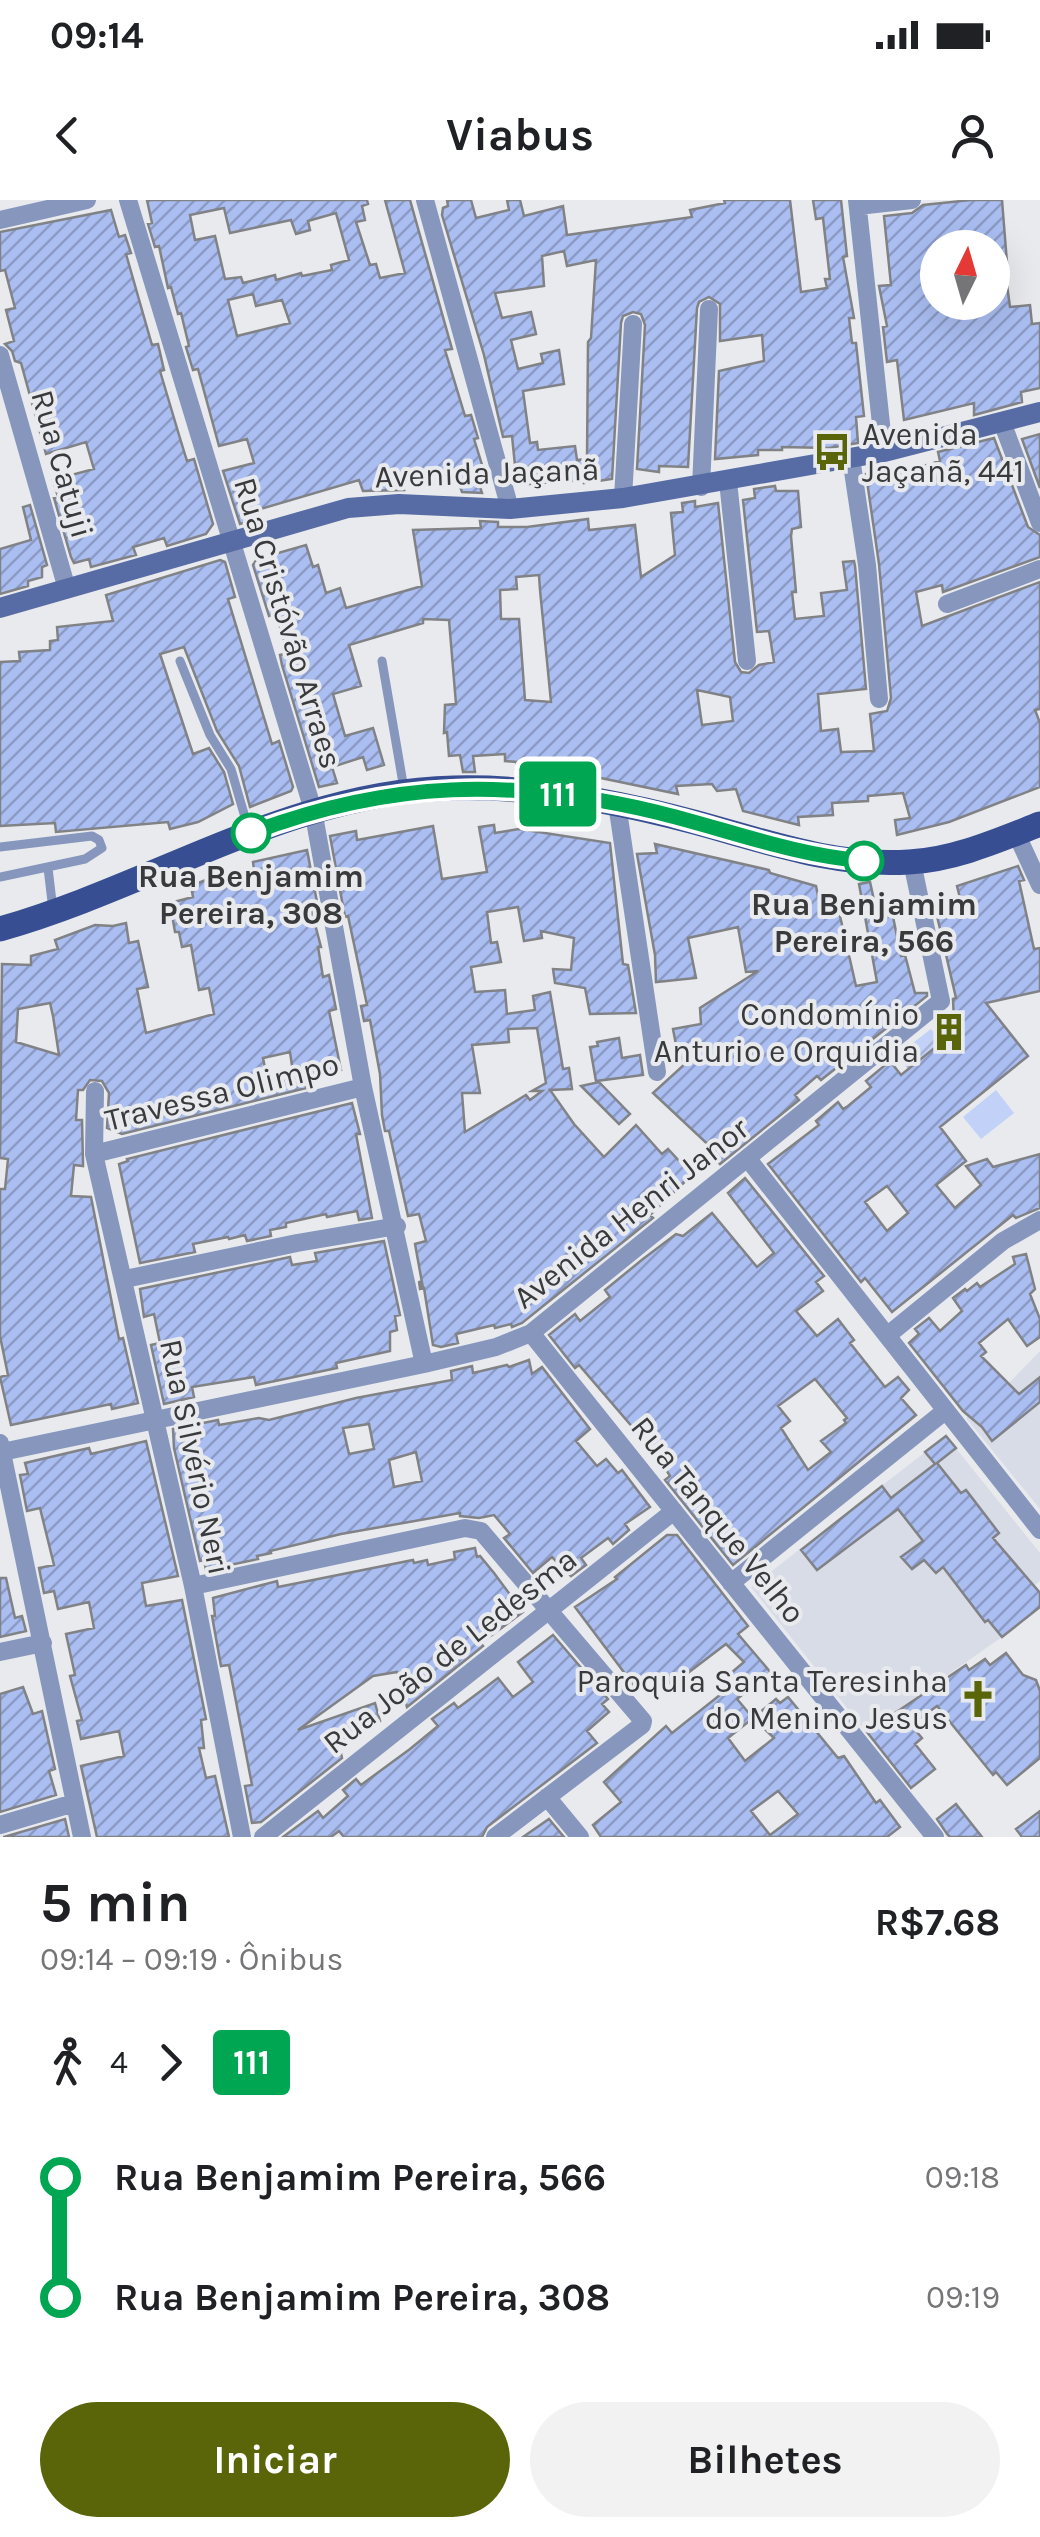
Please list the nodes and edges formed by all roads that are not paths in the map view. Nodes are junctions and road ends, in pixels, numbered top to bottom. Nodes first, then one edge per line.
1 (87, 200) edge
2 (128, 200) edge
3 (425, 200) edge
4 (912, 200) edge
5 (857, 203) edge
6 (0, 220) edge
7 (709, 309) dead end
8 (633, 324) dead end
9 (0, 355) edge
10 (1040, 412) edge
11 (1002, 422) junction
12 (884, 452) junction
13 (852, 458) junction
14 (728, 482) junction
15 (701, 486) junction
16 (623, 498) junction
17 (510, 509) junction
18 (1040, 523) edge
19 (232, 540) junction
20 (1040, 569) edge
21 (67, 590) junction
22 (947, 604) dead end
23 (0, 608) edge
24 (180, 661) dead end
25 (382, 661) dead end
26 (746, 661) dead end
27 (880, 700) dead end
28 (404, 792) junction
29 (617, 804) junction
30 (313, 810) junction
31 (1028, 828) edge
32 (250, 833) junction
33 (0, 847) edge
34 (912, 862) junction
35 (48, 868) junction
36 (0, 877) edge
37 (1040, 885) edge
38 (54, 914) junction
39 (0, 929) edge
40 (658, 1072) dead end
41 (364, 1087) junction
42 (95, 1091) dead end
43 (94, 1154) junction
44 (748, 1159) junction
45 (1040, 1220) edge
46 (396, 1226) junction
47 (125, 1279) junction
48 (531, 1333) junction
49 (888, 1335) junction
50 (424, 1364) junction
51 (945, 1411) junction
52 (156, 1418) junction
53 (1, 1447) edge
54 (674, 1512) junction
55 (1040, 1530) edge
56 (731, 1583) junction
57 (194, 1586) junction
58 (551, 1609) junction
59 (43, 1643) junction
60 (0, 1652) edge
61 (547, 1797) junction
62 (74, 1803) junction
63 (0, 1825) edge
64 (82, 1837) edge
65 (242, 1837) edge
66 (263, 1837) edge
67 (495, 1837) edge
68 (580, 1837) edge
69 (934, 1837) edge

1 - 6 street
2 - 19 street, Rua Cristóvão Arraes
3 - 17 street
4 - 5 street
5 - 12 street
7 - 15 street
8 - 16 street
9 - 21 street, Rua Catuji
10 - 11 street, Avenida Jaçanã
11 - 12 street, Avenida Jaçanã
11 - 18 street
12 - 13 street, Avenida Jaçanã
13 - 14 street, Avenida Jaçanã
13 - 27 street
14 - 15 street, Avenida Jaçanã
14 - 26 street
15 - 16 street, Avenida Jaçanã
16 - 17 street, Avenida Jaçanã
17 - 19 street, Avenida Jaçanã
19 - 21 street, Avenida Jaçanã
19 - 30 street, Rua Cristóvão Arraes
20 - 22 street
21 - 23 street, Avenida Jaçanã
24 - 32 lane
25 - 28 lane
28 - 29 main road
28 - 30 main road
29 - 34 main road
29 - 40 street
30 - 32 main road
30 - 41 street, Rua Cristóvão Arraes
31 - 34 main road
31 - 37 street
32 - 38 main road
33 - 35 lane
34 - 44 street, Avenida Henri Janor
35 - 36 lane
35 - 38 lane
38 - 39 main road
41 - 43 street, Travessa Olimpo
41 - 46 street, Rua Cristóvão Arraes
42 - 43 street, Rua Silvério Neri
43 - 47 street, Rua Silvério Neri
44 - 48 street, Avenida Henri Janor
44 - 49 street
45 - 49 street
46 - 47 street
46 - 50 street, Rua Cristóvão Arraes
47 - 52 street, Rua Silvério Neri
48 - 50 street, Avenida Henri Janor
48 - 54 street, Rua Tanque Velho
49 - 51 street
50 - 52 street, Avenida Henri Janor
51 - 55 street
51 - 56 street
52 - 53 street, Avenida Henri Janor
52 - 57 street, Rua Silvério Neri
53 - 59 street
54 - 56 street, Rua Tanque Velho
54 - 58 street, Rua João de Ledesma
56 - 69 street, Rua Tanque Velho
57 - 58 street
57 - 65 street, Rua Silvério Neri
58 - 61 street
58 - 66 street, Rua João de Ledesma
59 - 60 street
59 - 62 street
61 - 67 street
61 - 68 street
62 - 63 street
62 - 64 street

